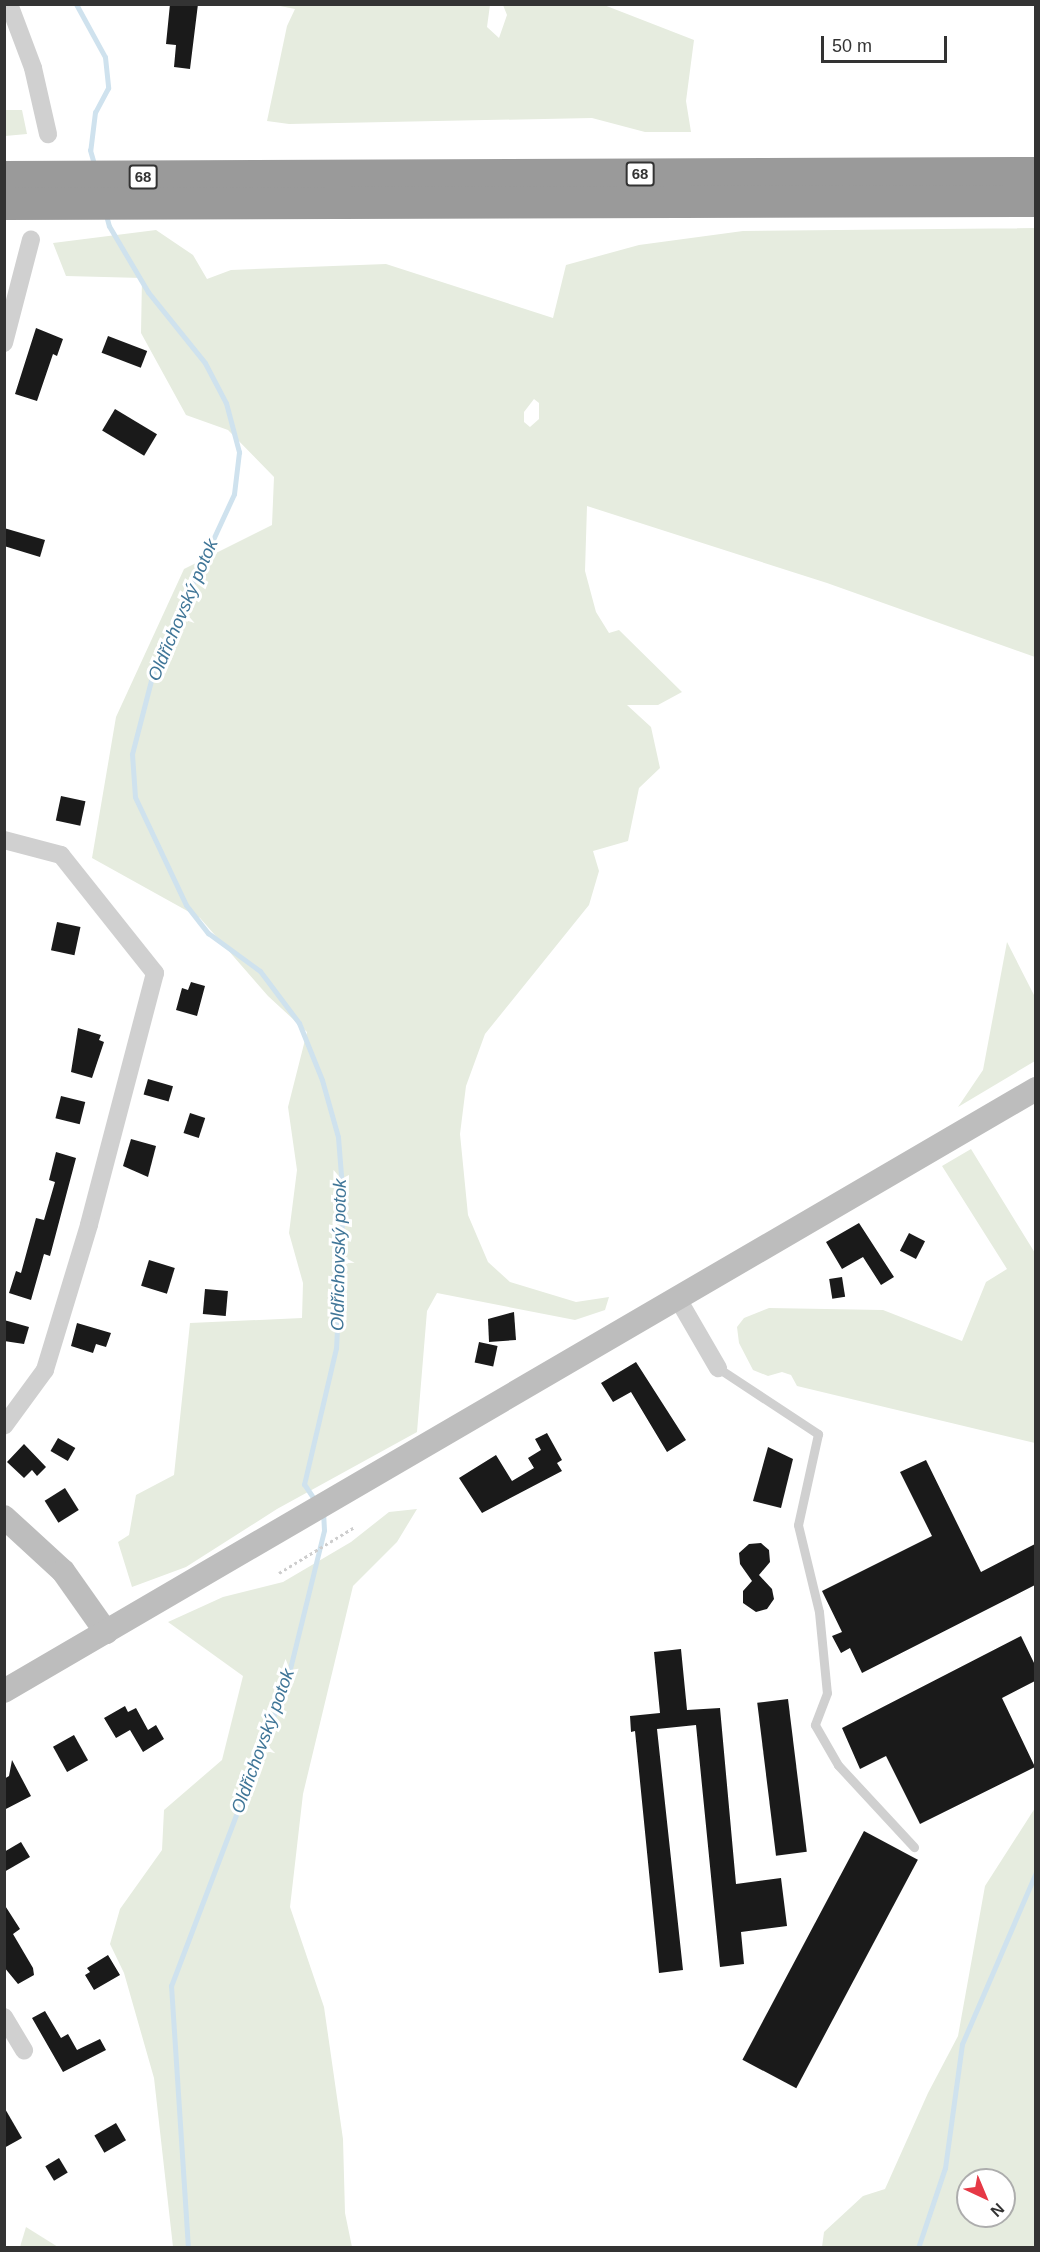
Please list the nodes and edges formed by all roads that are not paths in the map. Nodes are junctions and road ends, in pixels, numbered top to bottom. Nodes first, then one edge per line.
1 (9, 4) edge
2 (48, 134) dead end
3 (1035, 173) edge
4 (4, 177) edge
5 (198, 190) junction
6 (92, 191) junction
7 (1035, 201) edge
8 (4, 204) edge
9 (31, 239) dead end
10 (4, 342) edge
11 (4, 840) edge
12 (1035, 1089) edge
13 (678, 1299) junction
14 (718, 1368) joint
15 (4, 1426) edge
16 (4, 1517) edge
17 (106, 1632) junction
18 (4, 1691) edge
19 (914, 1847) dead end
20 (4, 2017) edge
21 (24, 2050) dead end

1 - 2 street
3 - 5 highway, 68
4 - 6 highway, 68
5 - 6 highway, 68
5 - 7 highway, 68
6 - 8 highway, 68
9 - 10 street
11 - 15 street
12 - 13 main road
13 - 14 street
13 - 17 main road
14 - 19 lane
16 - 17 main road
17 - 18 main road
20 - 21 street

